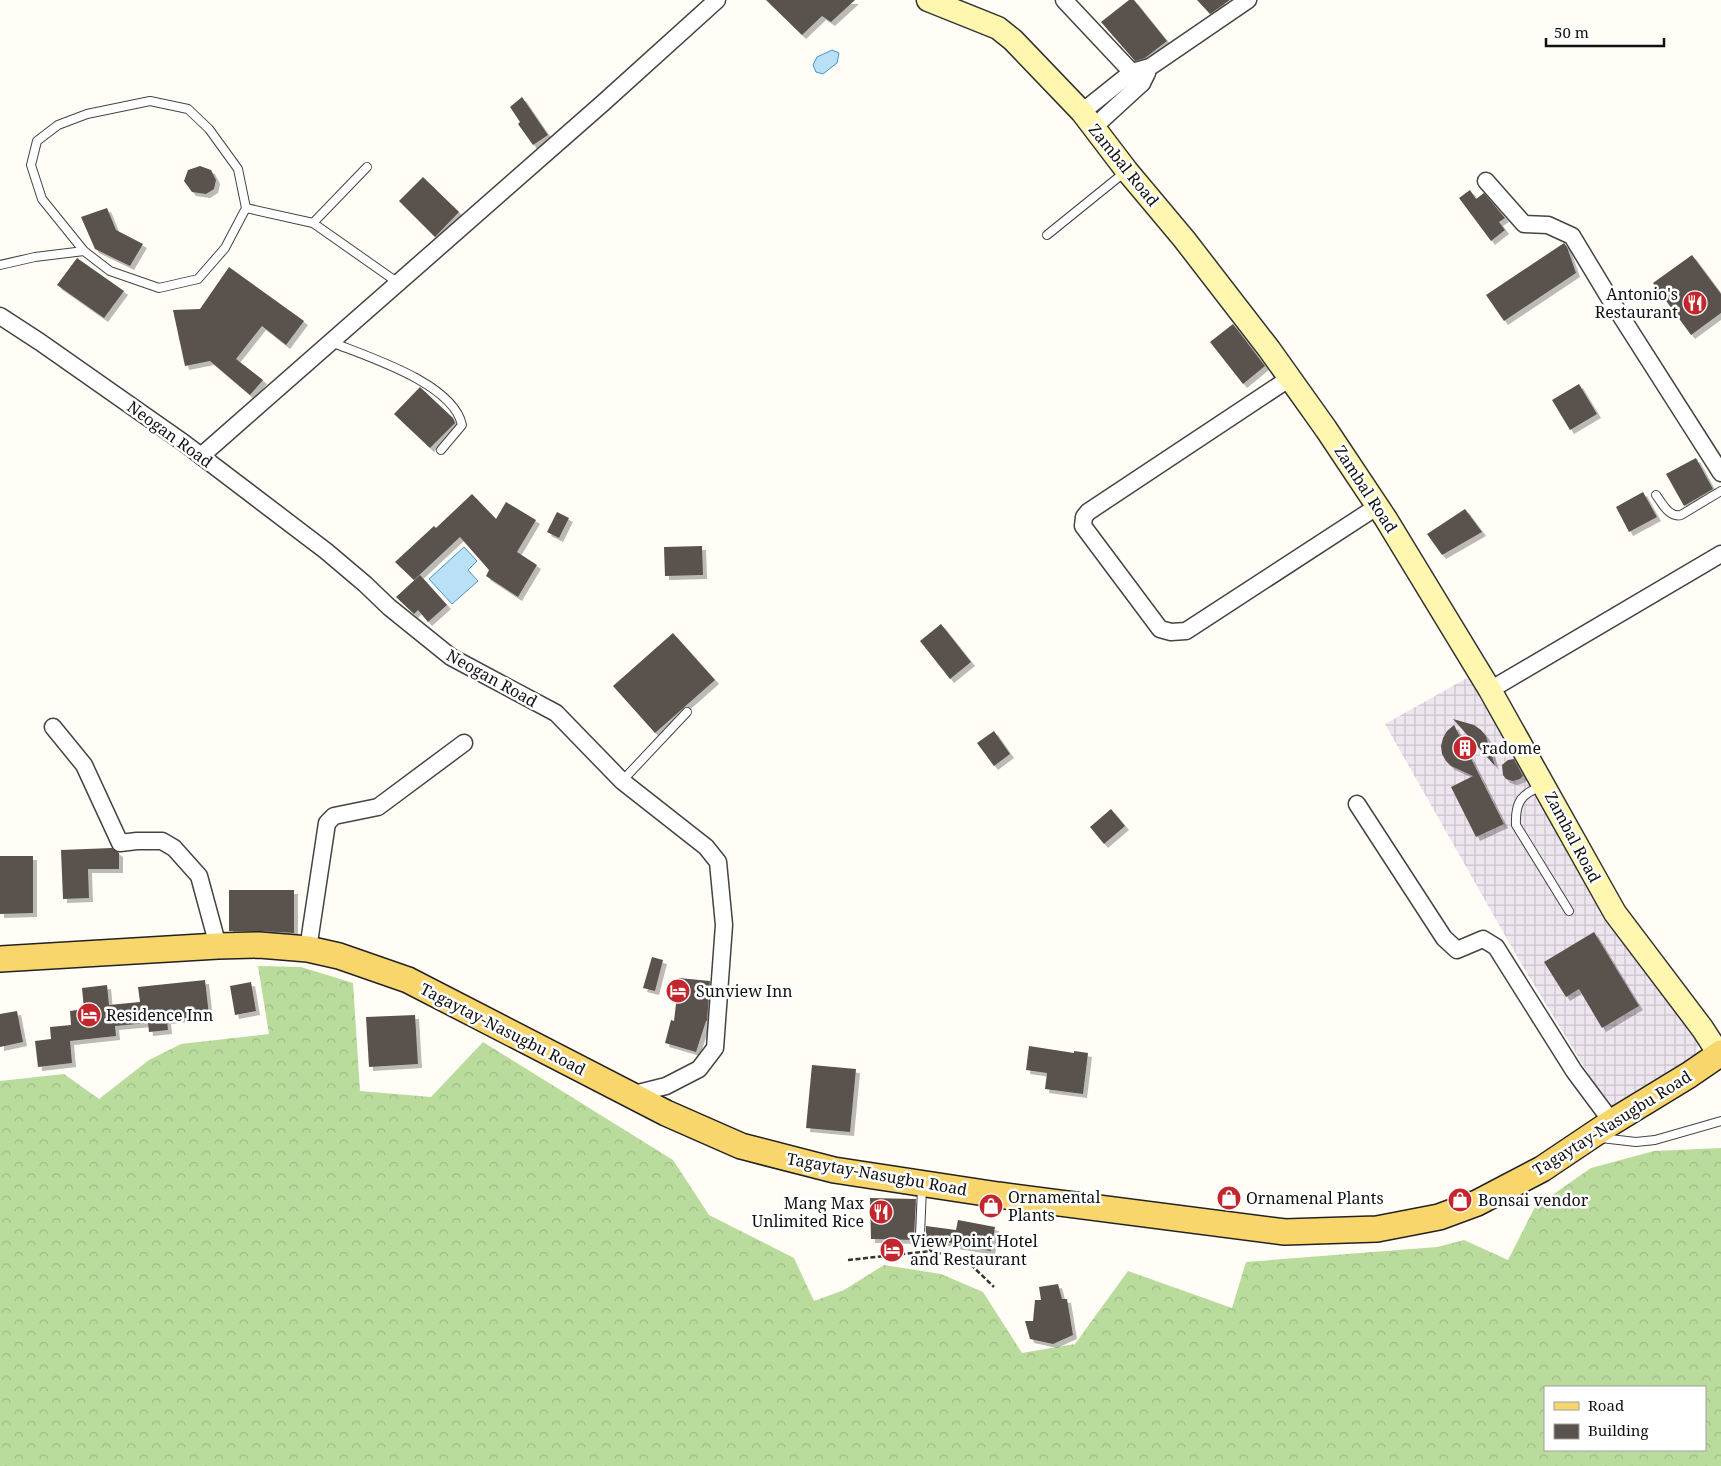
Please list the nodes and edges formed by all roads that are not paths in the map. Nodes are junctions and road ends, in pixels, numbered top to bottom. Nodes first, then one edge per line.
1 (717, 0) edge
2 (928, 0) edge
3 (1064, 0) edge
4 (1248, 0) edge
5 (1137, 78) junction
6 (1088, 120) junction
7 (366, 167) dead end
8 (1127, 171) junction
9 (1486, 181) dead end
10 (246, 208) junction
11 (313, 223) junction
12 (1047, 235) dead end
13 (84, 251) junction
14 (0, 265) edge
15 (397, 282) junction
16 (0, 316) edge
17 (330, 341) junction
18 (1290, 378) junction
19 (441, 450) dead end
20 (201, 456) junction
21 (1721, 473) edge
22 (1721, 491) edge
23 (1656, 495) dead end
24 (1378, 506) junction
25 (1721, 554) edge
26 (1490, 690) junction
27 (687, 712) dead end
28 (53, 727) dead end
29 (464, 743) dead end
30 (622, 781) junction
31 (1544, 785) junction
32 (1357, 804) dead end
33 (1569, 911) dead end
34 (218, 946) junction
35 (308, 949) junction
36 (0, 960) edge
37 (1720, 1053) edge
38 (630, 1095) junction
39 (1721, 1121) edge
40 (1612, 1122) junction
41 (1591, 1137) junction
42 (922, 1184) junction
43 (920, 1235) road end

1 - 15 street
2 - 6 street, Zambal Road
3 - 5 street
4 - 5 street
5 - 6 street
6 - 8 street, Zambal Road
7 - 11 lane
8 - 12 lane
8 - 18 street, Zambal Road
9 - 21 street
10 - 11 lane
10 - 13 lane
10 - 13 lane
11 - 15 lane
13 - 14 lane
15 - 17 street
16 - 20 street, Neogan Road
17 - 19 lane
17 - 20 street
18 - 24 street, Zambal Road
18 - 24 street
20 - 30 street, Neogan Road
22 - 23 lane
24 - 26 street, Zambal Road
25 - 26 street
26 - 31 street, Zambal Road
27 - 30 lane
28 - 34 street
29 - 35 street
30 - 38 street, Neogan Road
31 - 33 lane
31 - 37 street, Zambal Road
32 - 40 street
34 - 35 main road, Tagaytay-Nasugbu Road
34 - 36 main road, Tagaytay-Nasugbu Road
35 - 38 main road, Tagaytay-Nasugbu Road
37 - 40 main road, Tagaytay-Nasugbu Road
38 - 42 main road, Tagaytay-Nasugbu Road
39 - 41 lane
40 - 41 main road, Tagaytay-Nasugbu Road
41 - 42 main road, Tagaytay-Nasugbu Road
42 - 43 lane

